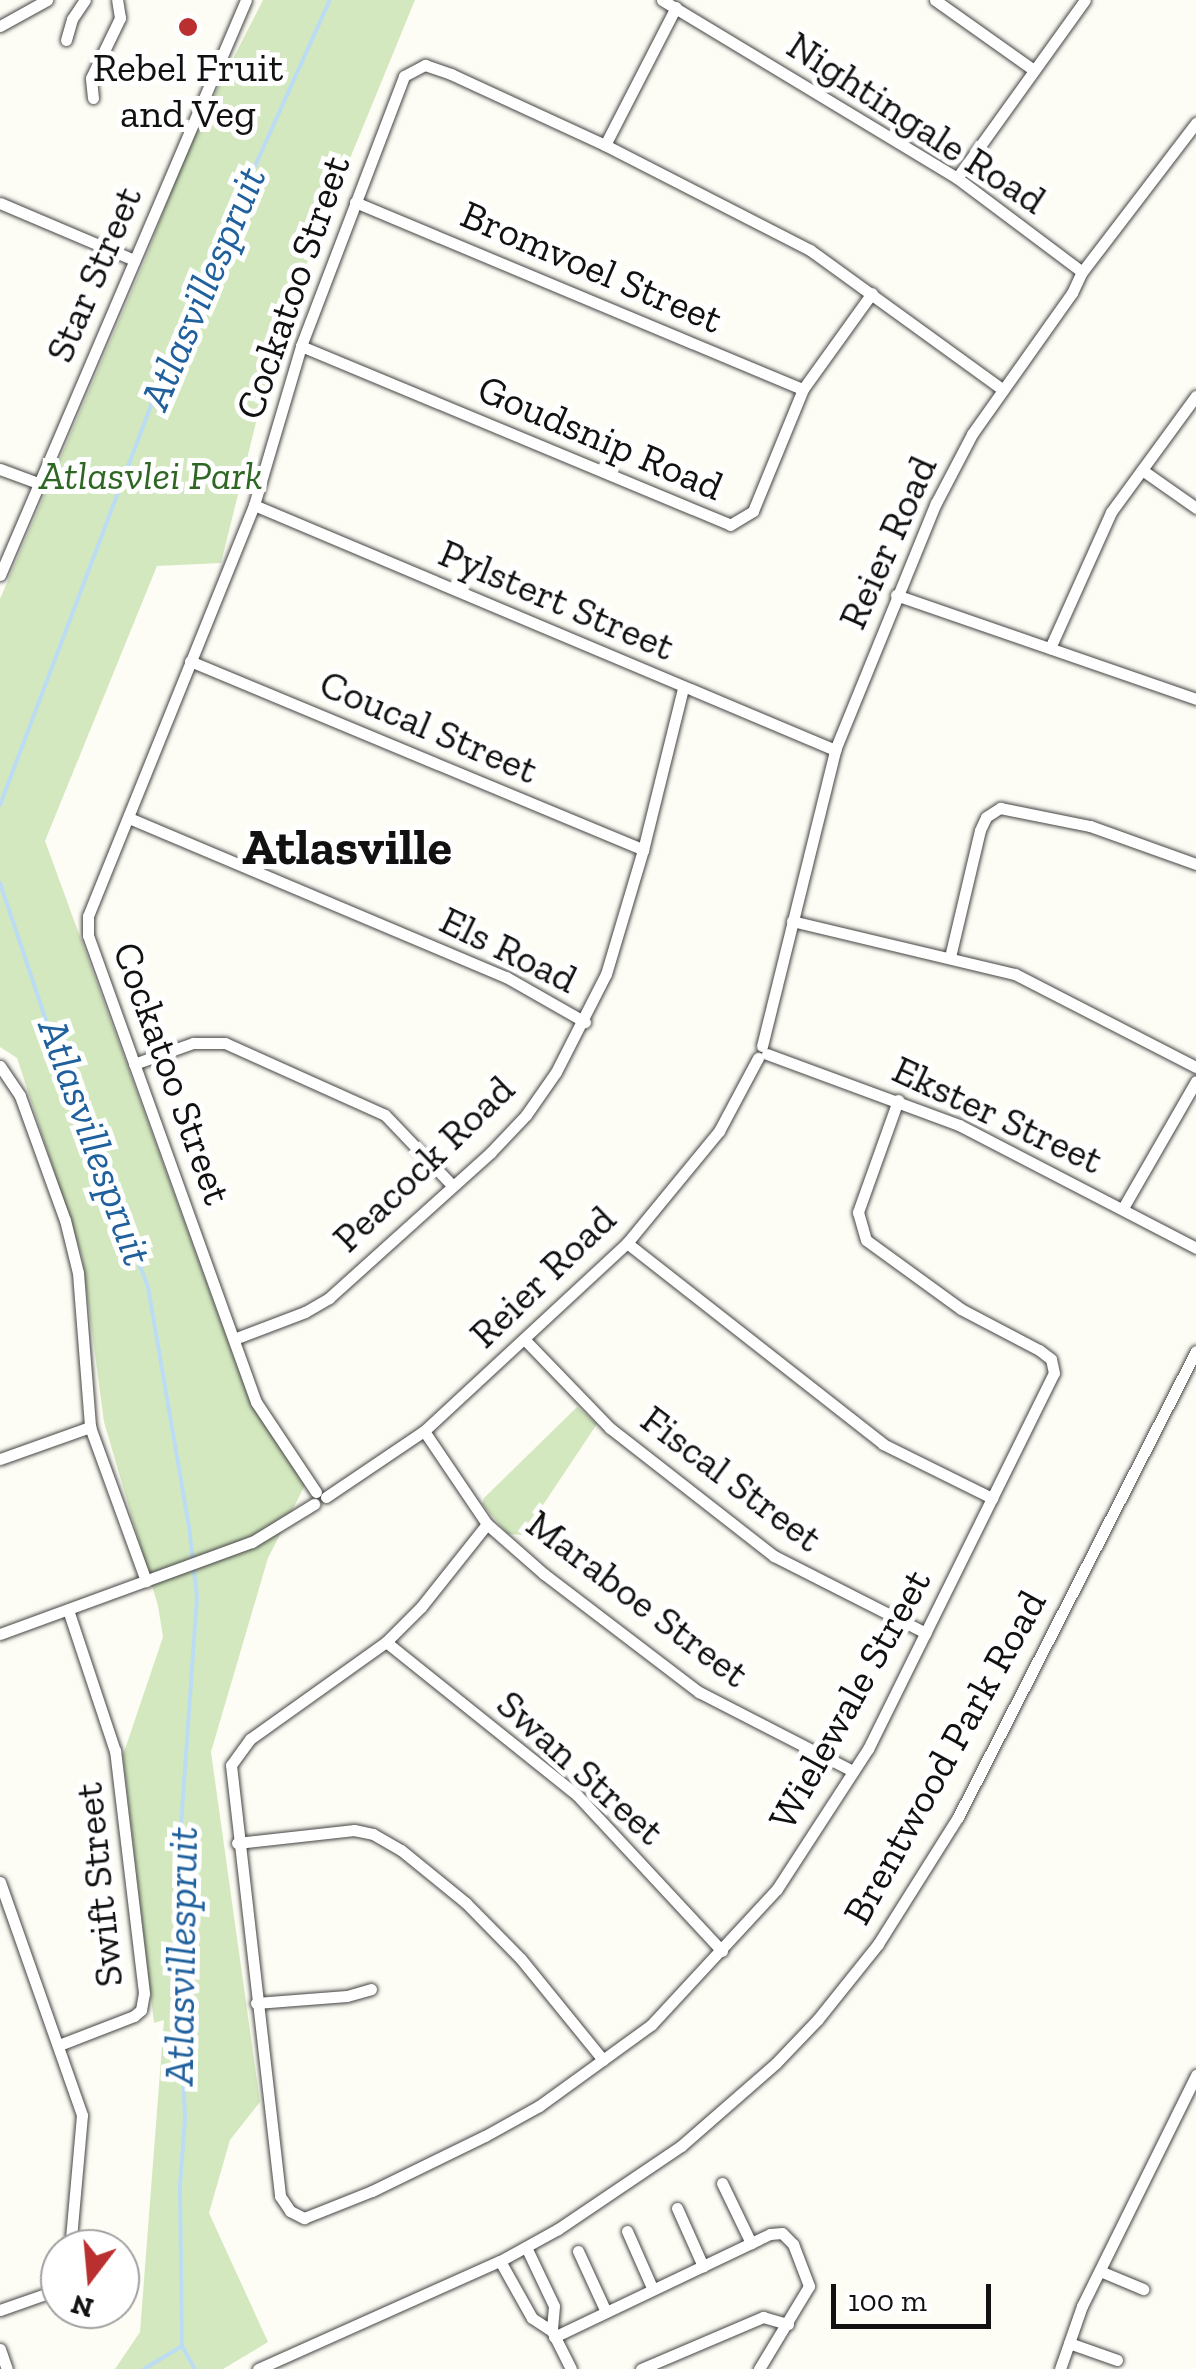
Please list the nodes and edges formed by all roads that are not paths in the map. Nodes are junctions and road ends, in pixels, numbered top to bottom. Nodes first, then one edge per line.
1 (48, 0) edge
2 (85, 0) edge
3 (117, 0) edge
4 (246, 0) edge
5 (662, 0) edge
6 (934, 0) edge
7 (1085, 0) edge
8 (676, 7) junction
9 (0, 26) edge
10 (66, 40) dead end
11 (1034, 70) junction
12 (93, 98) dead end
13 (1196, 123) edge
14 (604, 145) junction
15 (957, 178) junction
16 (355, 202) junction
17 (0, 203) edge
18 (134, 260) junction
19 (1082, 272) junction
20 (872, 293) junction
21 (301, 346) junction
22 (1002, 389) junction
23 (803, 390) junction
24 (1196, 396) edge
25 (0, 469) edge
26 (1142, 470) junction
27 (38, 483) junction
28 (254, 506) junction
29 (1196, 508) edge
30 (0, 574) edge
31 (896, 595) junction
32 (1050, 648) junction
33 (190, 661) junction
34 (684, 688) junction
35 (1196, 699) edge
36 (835, 750) junction
37 (128, 818) junction
38 (644, 850) junction
39 (1196, 864) edge
40 (792, 921) junction
41 (950, 957) junction
42 (584, 1022) junction
43 (762, 1053) junction
44 (134, 1064) junction
45 (0, 1066) edge
46 (1196, 1067) edge
47 (1196, 1080) edge
48 (898, 1100) junction
49 (452, 1185) junction
50 (1123, 1208) junction
51 (627, 1243) junction
52 (1196, 1248) edge
53 (234, 1339) junction
54 (526, 1340) junction
55 (1196, 1351) edge
56 (90, 1427) junction
57 (424, 1431) junction
58 (0, 1459) edge
59 (319, 1498) junction
60 (992, 1498) junction
61 (487, 1524) junction
62 (146, 1581) junction
63 (68, 1610) junction
64 (926, 1633) junction
65 (0, 1634) edge
66 (386, 1642) junction
67 (853, 1770) junction
68 (237, 1844) junction
69 (0, 1882) edge
70 (722, 1951) junction
71 (371, 1989) dead end
72 (256, 2003) junction
73 (59, 2045) junction
74 (604, 2060) junction
75 (1195, 2080) edge
76 (722, 2182) dead end
77 (677, 2208) dead end
78 (72, 2229) edge
79 (627, 2231) dead end
80 (752, 2243) junction
81 (526, 2247) junction
82 (578, 2252) dead end
83 (500, 2261) junction
84 (703, 2266) junction
85 (1100, 2272) junction
86 (654, 2290) junction
87 (1143, 2290) dead end
88 (40, 2296) edge
89 (0, 2310) edge
90 (606, 2312) junction
91 (788, 2324) junction
92 (553, 2334) junction
93 (1069, 2343) junction
94 (0, 2349) edge
95 (1117, 2360) dead end
96 (7, 2369) edge
97 (258, 2369) edge
98 (571, 2369) edge
99 (641, 2369) edge
100 (759, 2369) edge
101 (1060, 2369) edge

1 - 9 street
2 - 10 street
3 - 12 street
4 - 18 street, Star Street
5 - 8 street, Nightingale Road
6 - 11 street
7 - 11 street
8 - 14 street
8 - 15 street, Nightingale Road
11 - 15 street
13 - 19 street, Reier Road
14 - 16 street, Cockatoo Street
14 - 20 street, Cockatoo Street
15 - 19 street, Nightingale Road
16 - 21 street, Cockatoo Street
16 - 23 street, Bromvoel Street
17 - 18 street
18 - 27 street, Star Street
19 - 22 street, Reier Road
20 - 22 street, Cockatoo Street
20 - 23 street, Goudsnip Road
21 - 23 street, Goudsnip Road
21 - 28 street, Cockatoo Street
22 - 31 street, Reier Road
24 - 26 street
25 - 27 street
26 - 29 street
26 - 32 street
27 - 30 street, Star Street
28 - 33 street, Cockatoo Street
28 - 34 street, Pylstert Street
31 - 32 street
31 - 36 street, Reier Road
32 - 35 street
33 - 37 street, Cockatoo Street
33 - 38 street, Coucal Street
34 - 36 street, Pylstert Street
34 - 38 street, Peacock Road
36 - 40 street, Reier Road
37 - 42 street, Els Road
37 - 44 street, Cockatoo Street
38 - 42 street, Peacock Road
39 - 41 street
40 - 41 street
40 - 43 street, Reier Road
41 - 46 street
42 - 49 street, Peacock Road
43 - 48 street, Ekster Street
43 - 51 street, Reier Road
44 - 49 street
44 - 53 street, Cockatoo Street
45 - 56 street
47 - 50 street
48 - 50 street, Ekster Street
48 - 60 street, Wielewale Street
49 - 53 street, Peacock Road
50 - 52 street, Ekster Street
51 - 54 street, Reier Road
51 - 60 street
53 - 59 street, Cockatoo Street
54 - 57 street, Reier Road
54 - 64 street, Fiscal Street
55 - 81 street, Brentwood Park Road
56 - 58 street
56 - 62 street
57 - 59 street, Reier Road
57 - 61 street, Maraboe Street
59 - 62 street, Reier Road
60 - 64 street, Wielewale Street
61 - 66 street, Wielewale Street
61 - 67 street, Maraboe Street
62 - 63 street, Reier Road
63 - 65 street, Reier Road
63 - 73 street, Swift Street
64 - 67 street, Wielewale Street
66 - 68 street, Wielewale Street
66 - 70 street, Swan Street
67 - 70 street, Wielewale Street
68 - 72 street, Wielewale Street
68 - 74 street
69 - 73 street
70 - 74 street, Wielewale Street
71 - 72 street
72 - 74 street, Wielewale Street
73 - 78 street
75 - 85 street
76 - 80 street
77 - 84 street
79 - 86 street
80 - 84 street
80 - 91 street
81 - 83 street, Brentwood Park Road
81 - 92 street
82 - 90 street
83 - 92 street
83 - 97 street, Brentwood Park Road
84 - 86 street
85 - 87 street
85 - 93 street
86 - 90 street
88 - 89 street
90 - 92 street
91 - 99 street
91 - 100 street
92 - 98 street
93 - 95 street
93 - 101 street
94 - 96 street

